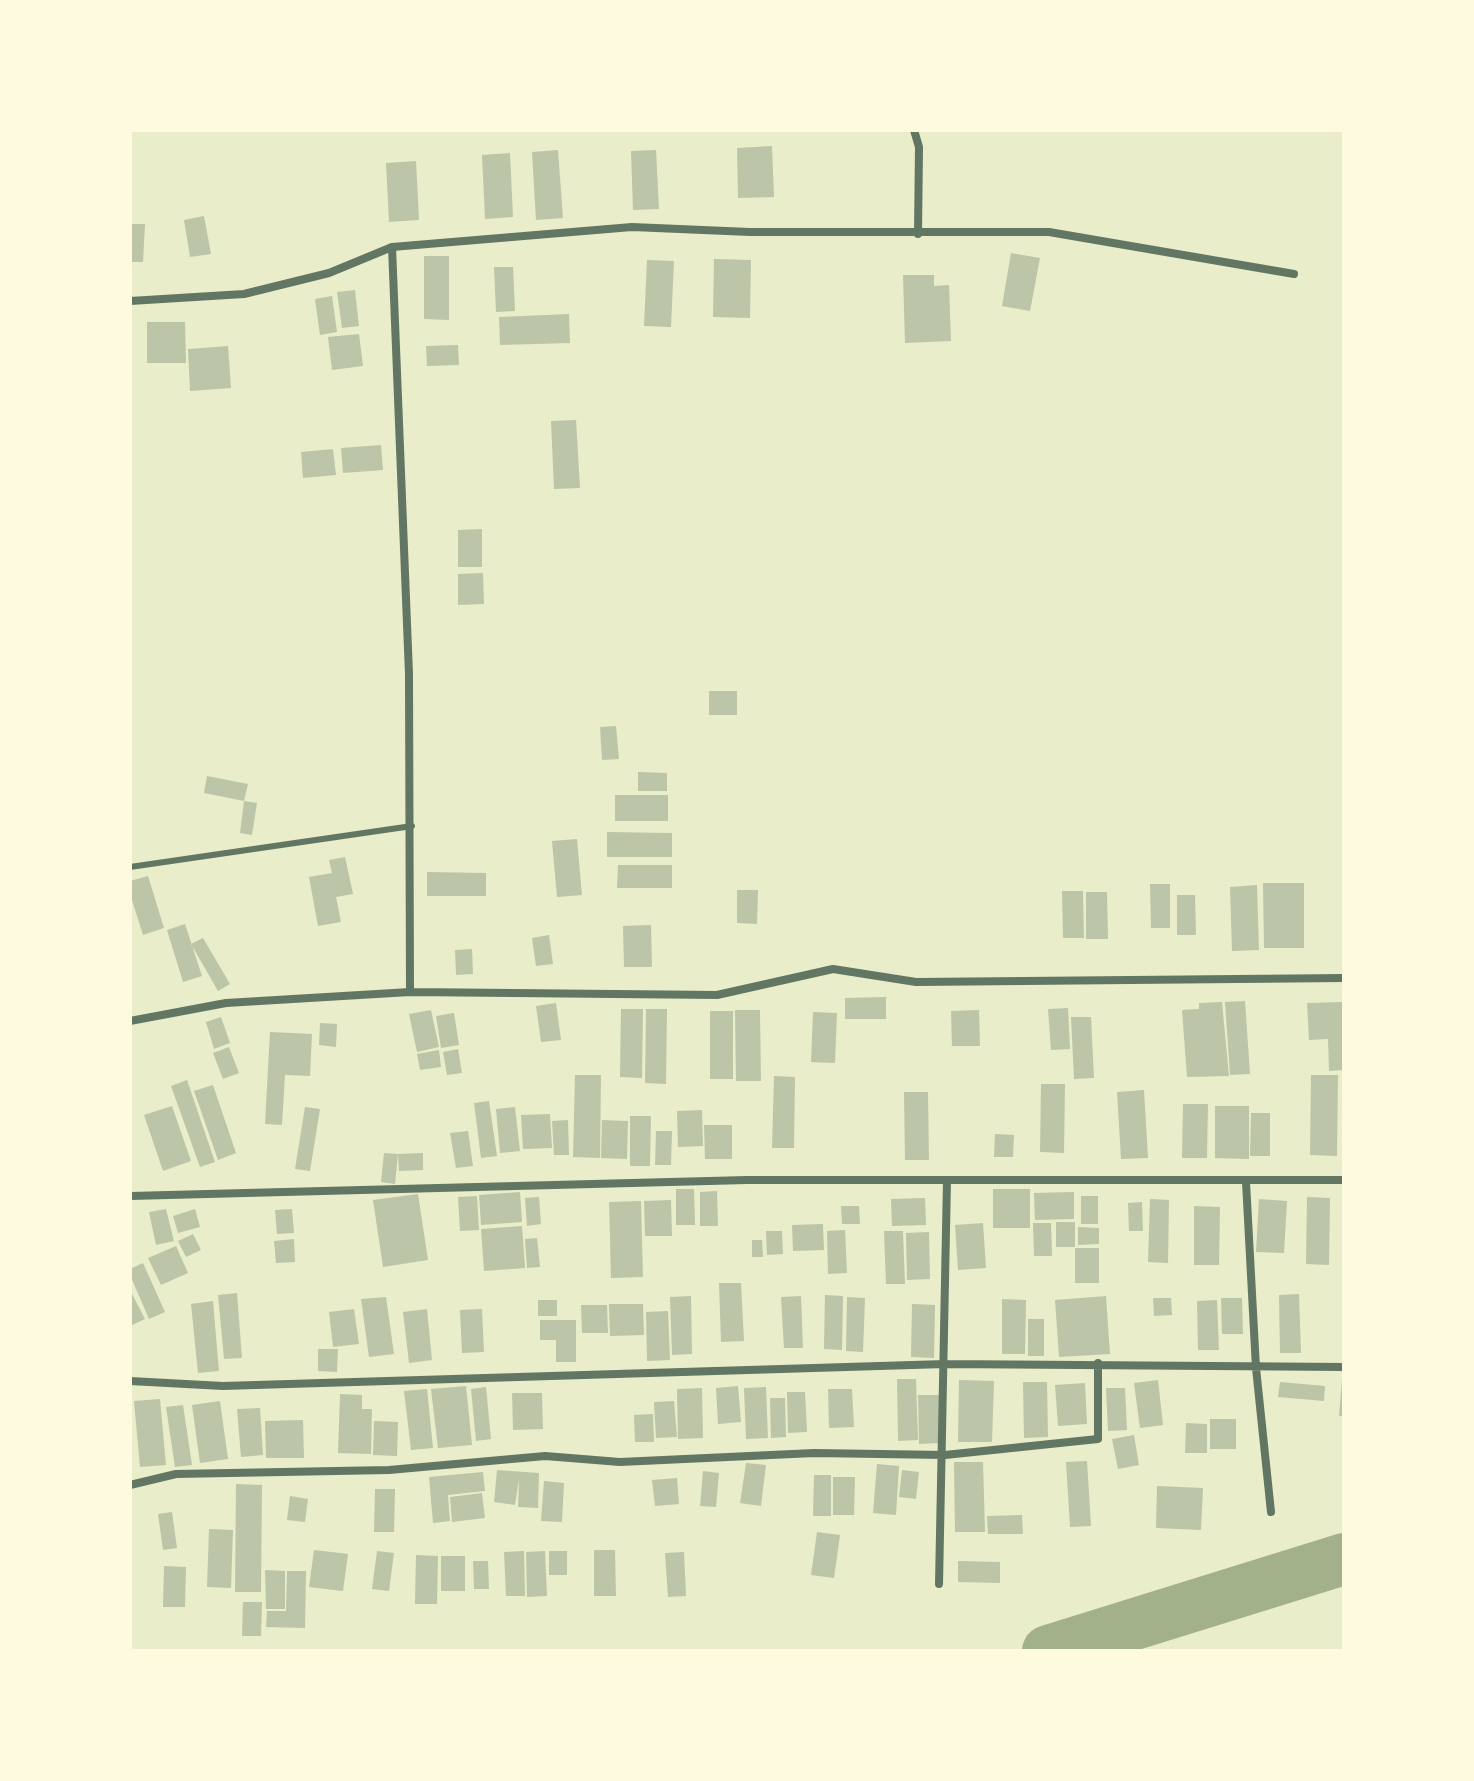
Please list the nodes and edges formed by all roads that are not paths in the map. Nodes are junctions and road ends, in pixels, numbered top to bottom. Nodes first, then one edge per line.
1 (914, 130) edge
2 (918, 234) junction
3 (392, 247) junction
4 (1294, 274) dead end
5 (130, 301) edge
6 (412, 826) junction
7 (130, 867) edge
8 (1344, 978) edge
9 (410, 992) junction
10 (130, 1021) edge
11 (947, 1180) junction
12 (1344, 1180) edge
13 (1246, 1182) junction
14 (130, 1196) edge
15 (1098, 1363) junction
16 (945, 1364) junction
17 (1344, 1367) edge
18 (1256, 1368) junction
19 (130, 1381) edge
20 (945, 1455) junction
21 (130, 1485) edge
22 (1271, 1512) dead end
23 (939, 1584) dead end

1 - 2 street
2 - 3 street
2 - 4 street
3 - 5 street
3 - 6 street
6 - 7 lane
6 - 9 street
8 - 9 street
9 - 10 street
11 - 13 street
11 - 14 street
11 - 16 street
12 - 13 street
13 - 18 street
15 - 16 street
15 - 18 street
15 - 20 street
16 - 19 street
16 - 20 street
17 - 18 street
18 - 22 street
20 - 21 street
20 - 23 street

